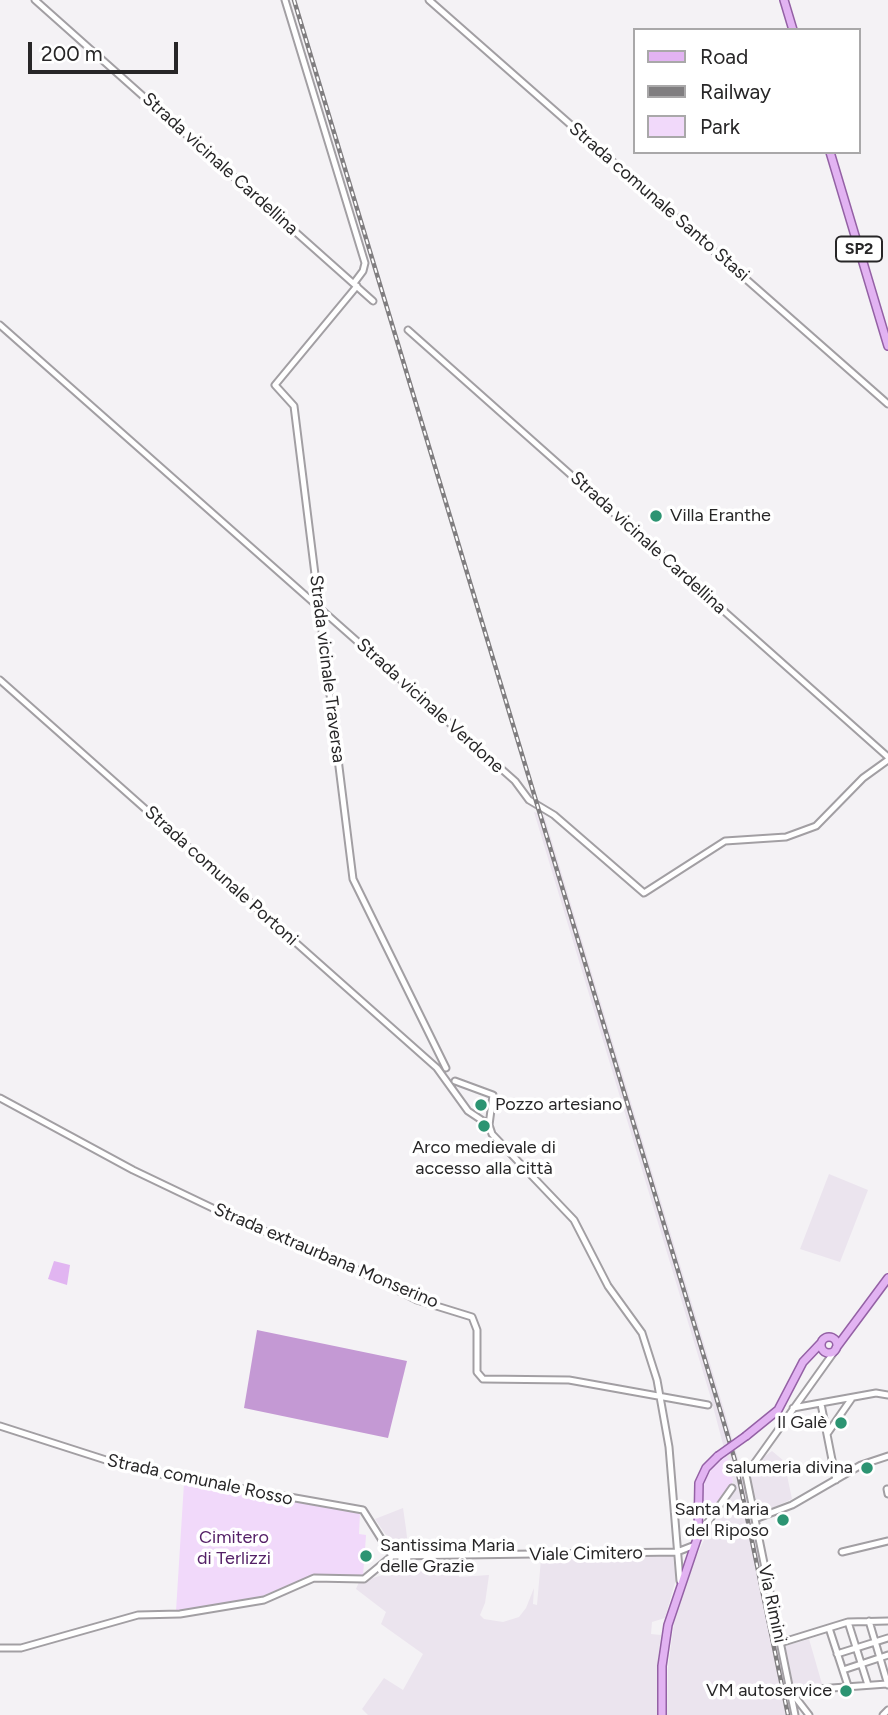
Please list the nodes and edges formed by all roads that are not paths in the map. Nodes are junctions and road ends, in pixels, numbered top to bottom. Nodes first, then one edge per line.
1 (35, 0) edge
2 (285, 0) edge
3 (429, 0) edge
4 (784, 0) edge
5 (792, 28) edge
6 (831, 154) edge
7 (356, 284) junction
8 (373, 301) dead end
9 (0, 325) edge
10 (408, 330) dead end
11 (888, 346) edge
12 (888, 404) edge
13 (320, 608) junction
14 (0, 680) edge
15 (888, 758) edge
16 (446, 1068) junction
17 (440, 1073) junction
18 (454, 1081) junction
19 (448, 1086) junction
20 (0, 1098) edge
21 (489, 1125) junction
22 (887, 1282) edge
23 (850, 1329) junction
24 (833, 1338) junction
25 (821, 1343) junction
26 (835, 1350) junction
27 (824, 1352) junction
28 (804, 1359) junction
29 (818, 1374) junction
30 (660, 1395) junction
31 (888, 1395) edge
32 (852, 1398) junction
33 (821, 1404) junction
34 (708, 1405) dead end
35 (793, 1408) junction
36 (0, 1426) edge
37 (827, 1434) junction
38 (888, 1456) edge
39 (836, 1480) junction
40 (732, 1488) dead end
41 (887, 1489) edge
42 (888, 1494) edge
43 (755, 1519) junction
44 (698, 1536) junction
45 (888, 1541) edge
46 (695, 1545) junction
47 (677, 1552) junction
48 (842, 1552) dead end
49 (392, 1556) junction
50 (680, 1581) junction
51 (869, 1621) junction
52 (888, 1621) edge
53 (848, 1622) junction
54 (829, 1628) junction
55 (888, 1638) edge
56 (875, 1642) junction
57 (780, 1643) junction
58 (0, 1648) edge
59 (856, 1648) junction
60 (837, 1654) junction
61 (888, 1655) edge
62 (880, 1658) junction
63 (862, 1664) junction
64 (842, 1670) junction
65 (868, 1685) junction
66 (888, 1685) edge
67 (848, 1686) junction
68 (790, 1690) junction
69 (888, 1710) edge
70 (663, 1715) edge
71 (795, 1715) edge
72 (808, 1715) edge
73 (883, 1715) edge

1 - 7 street, Strada vicinale Cardellina
2 - 7 street, Strada vicinale Traversa
3 - 12 street, Strada comunale Santo Stasi
4 - 5 main road
6 - 11 main road, SP2
7 - 8 street, Strada vicinale Cardellina
7 - 13 street, Strada vicinale Traversa
9 - 13 street, Strada vicinale Verdone
10 - 15 street, Strada vicinale Cardellina
13 - 15 street, Strada vicinale Verdone
13 - 16 street, Strada vicinale Traversa
14 - 17 street, Strada comunale Portoni
16 - 17 street
16 - 18 street, Strada vicinale Traversa
17 - 19 street, Strada comunale Portoni
18 - 19 street
18 - 21 street
19 - 21 street, Strada comunale Portoni
20 - 30 street, Strada extraurbana Monserino
21 - 30 street
22 - 23 main road
23 - 24 main road
23 - 26 main road
24 - 25 main road
24 - 26 main road
25 - 27 main road
25 - 28 main road
26 - 27 main road
26 - 29 street, Via Rimini
27 - 28 main road
27 - 29 street, Via Rimini
28 - 44 main road, bridge
29 - 35 street, Via Rimini
30 - 34 street
30 - 47 street
31 - 32 street
32 - 33 street
32 - 37 street
33 - 35 street
33 - 37 street
35 - 43 street, Via Rimini
36 - 49 street, Strada comunale Rosso
37 - 39 street
38 - 39 street
39 - 43 street
40 - 44 street
41 - 42 street
43 - 57 street, Via Rimini
44 - 46 main road
45 - 48 street
46 - 47 street, Viale Cimitero
46 - 50 main road
47 - 49 street, Viale Cimitero
47 - 50 street
49 - 58 street
50 - 70 main road
51 - 52 street
51 - 53 street
51 - 56 street
53 - 54 street
53 - 59 street
54 - 57 street
54 - 60 street
55 - 56 street
56 - 59 street
56 - 62 street
57 - 68 street, Via Rimini
59 - 60 street
59 - 63 street
60 - 64 street
61 - 62 street
62 - 63 street
62 - 66 street
63 - 64 street
63 - 65 street
64 - 67 street
65 - 66 street
65 - 67 street
67 - 68 street
68 - 71 street, Via Rimini
68 - 72 street, Via Rimini
69 - 73 street

